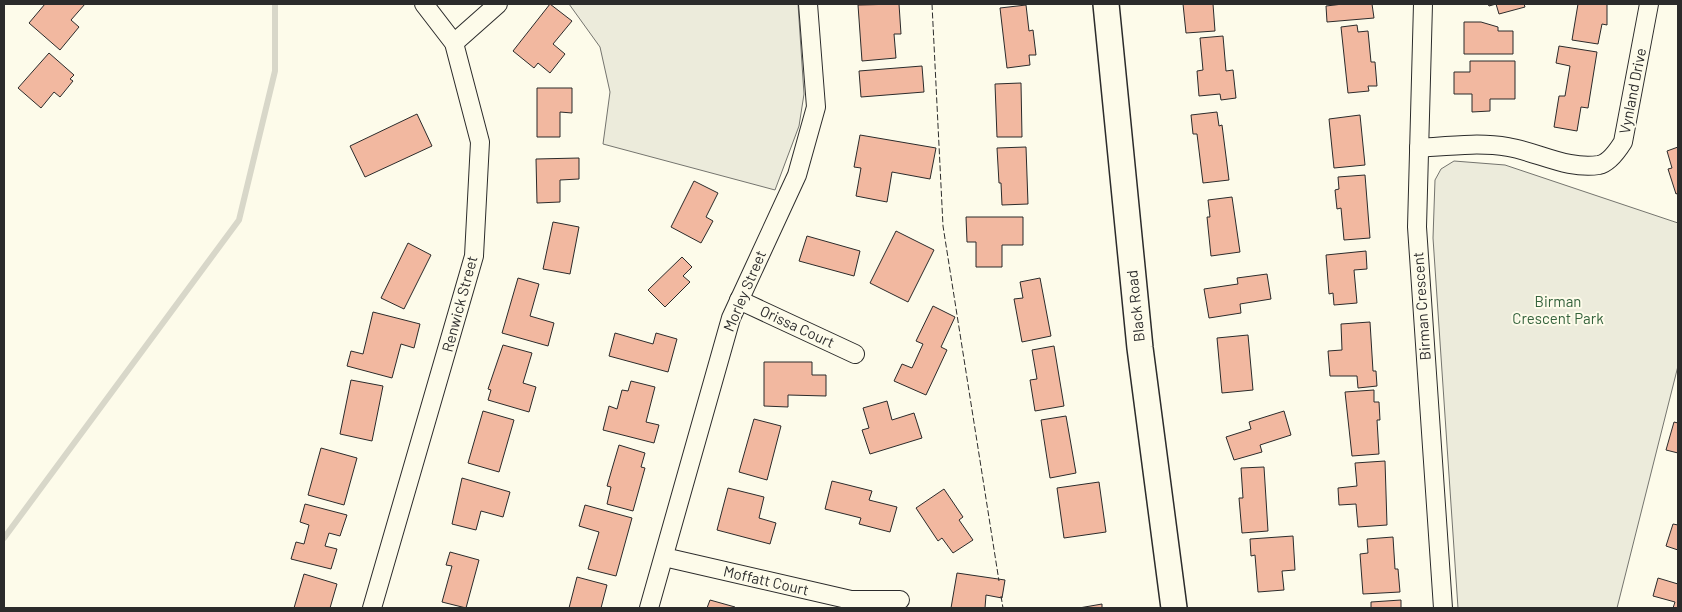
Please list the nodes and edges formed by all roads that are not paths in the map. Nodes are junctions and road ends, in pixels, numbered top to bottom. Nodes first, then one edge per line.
1 (424, 4) edge
2 (498, 4) edge
3 (808, 4) edge
4 (1106, 4) edge
5 (1423, 4) edge
6 (1649, 4) edge
7 (454, 44) junction
8 (1419, 148) junction
9 (739, 300) junction
10 (855, 354) dead end
11 (664, 557) junction
12 (900, 600) dead end
13 (372, 608) edge
14 (649, 608) edge
15 (1174, 608) edge
16 (1443, 608) edge

1 - 7 street, Renwick Street
2 - 7 street
3 - 9 street, Morley Street
4 - 15 main road, Black Road
5 - 8 street, Birman Crescent
6 - 8 street, Vynland Drive
7 - 13 street, Renwick Street
8 - 16 street, Birman Crescent
9 - 10 street, Orissa Court
9 - 11 street, Morley Street
11 - 12 street, Moffatt Court
11 - 14 street, Morley Street

